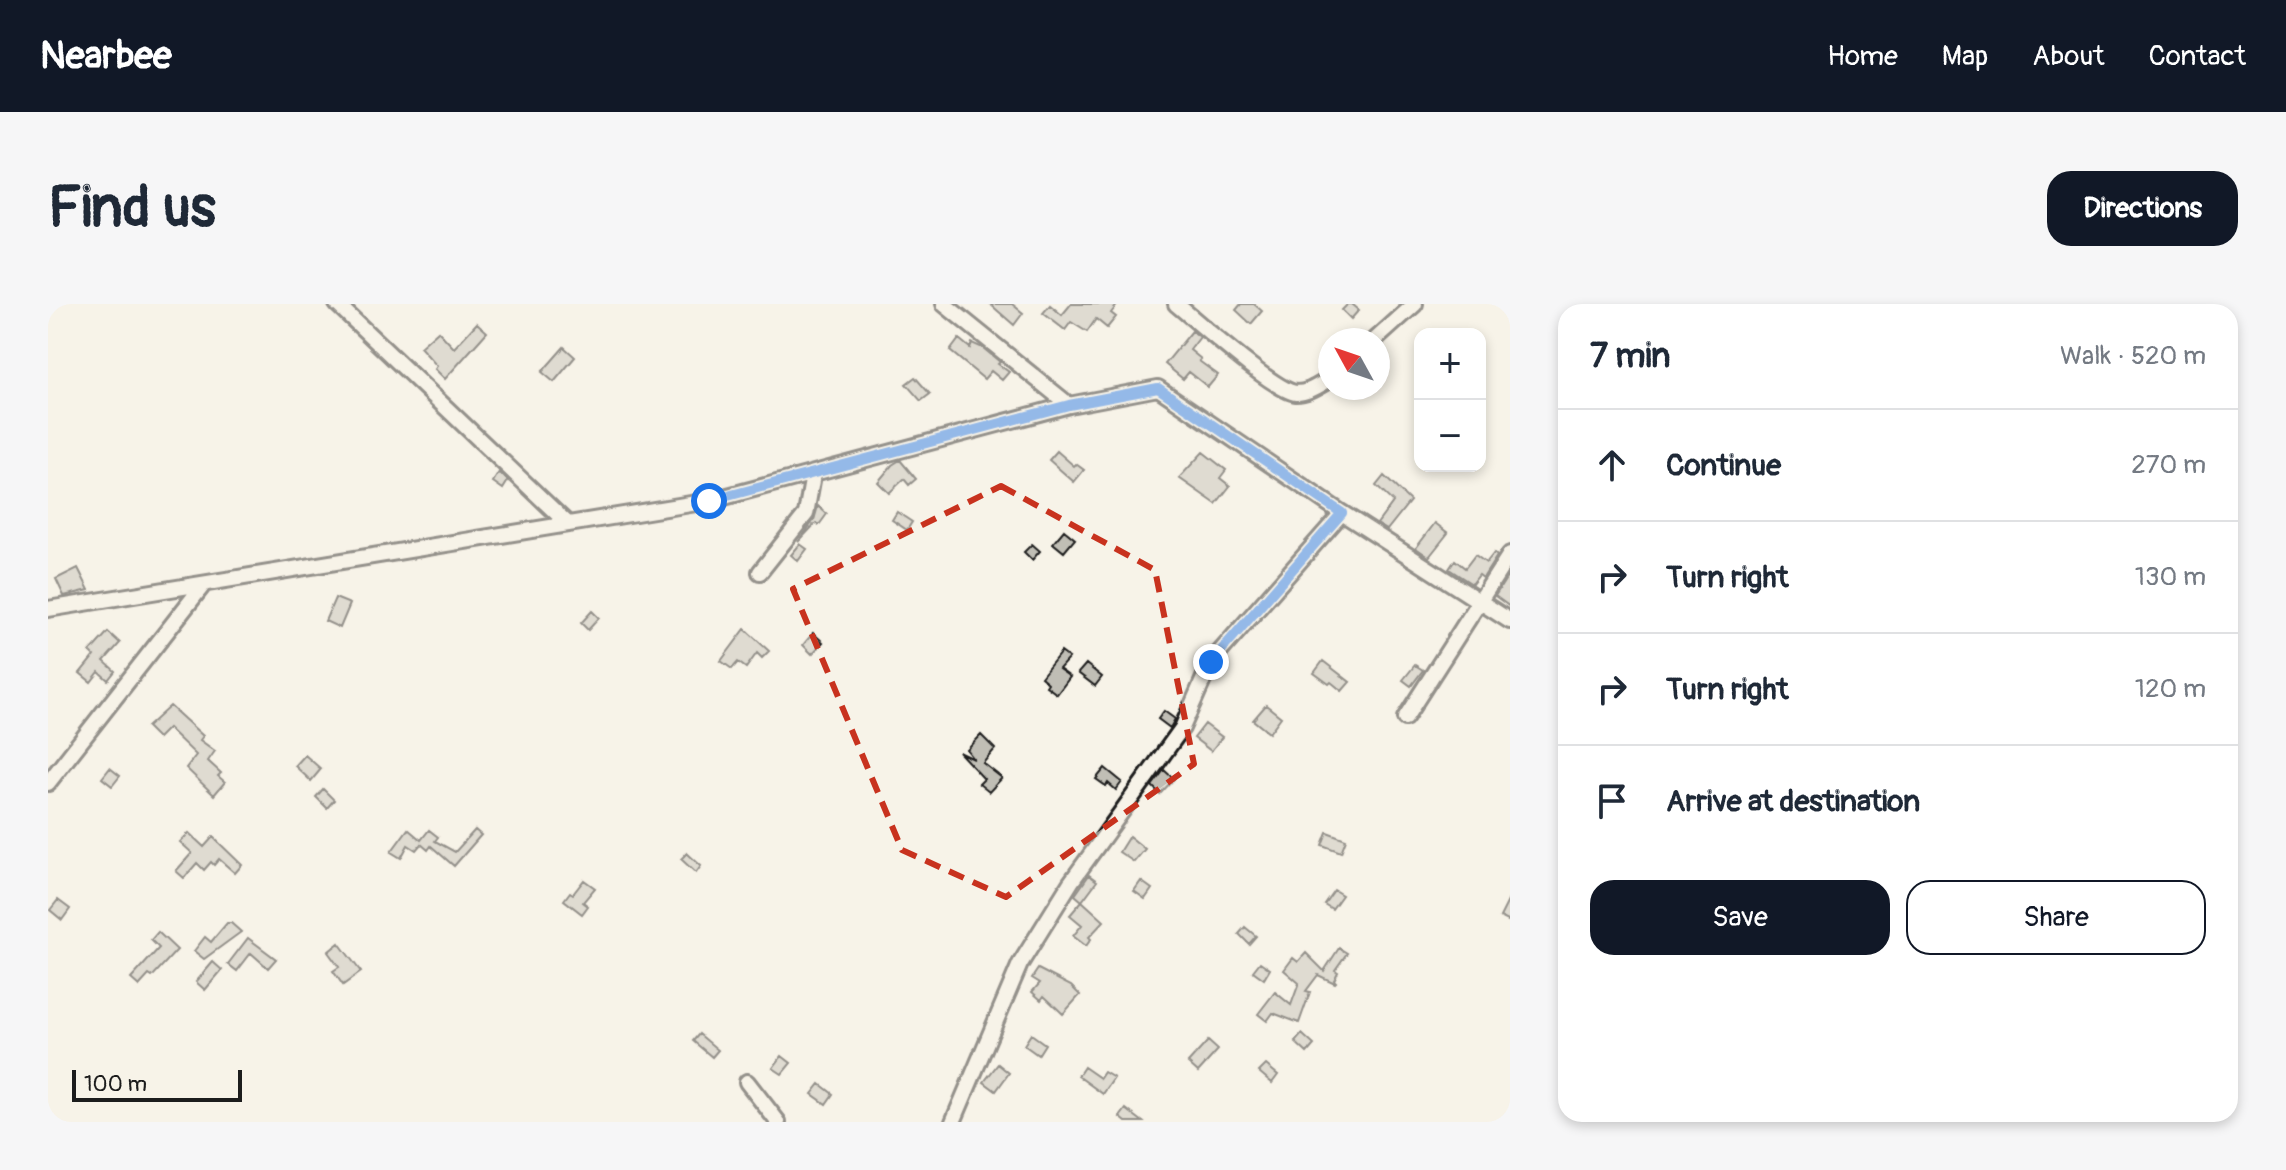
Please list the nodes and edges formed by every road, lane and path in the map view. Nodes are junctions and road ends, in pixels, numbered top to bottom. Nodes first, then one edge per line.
1 (337, 304) edge
2 (945, 304) edge
3 (1176, 304) edge
4 (1415, 304) edge
5 (1388, 328) edge
6 (1318, 386) edge
7 (1069, 405) junction
8 (813, 475) junction
9 (1342, 513) junction
10 (568, 524) junction
11 (1510, 554) edge
12 (760, 572) dead end
13 (204, 584) junction
14 (1479, 599) junction
15 (48, 609) edge
16 (1510, 621) edge
17 (1405, 718) dead end
18 (48, 783) edge
19 (747, 1082) dead end
20 (778, 1122) edge
21 (953, 1122) edge

1 - 10 street
2 - 7 street
3 - 6 street
4 - 5 street
7 - 8 street
7 - 9 street
8 - 10 street
8 - 12 street
9 - 14 street
9 - 21 street
10 - 13 street
11 - 14 street
13 - 15 street
13 - 18 street
14 - 16 street
14 - 17 street
19 - 20 street

